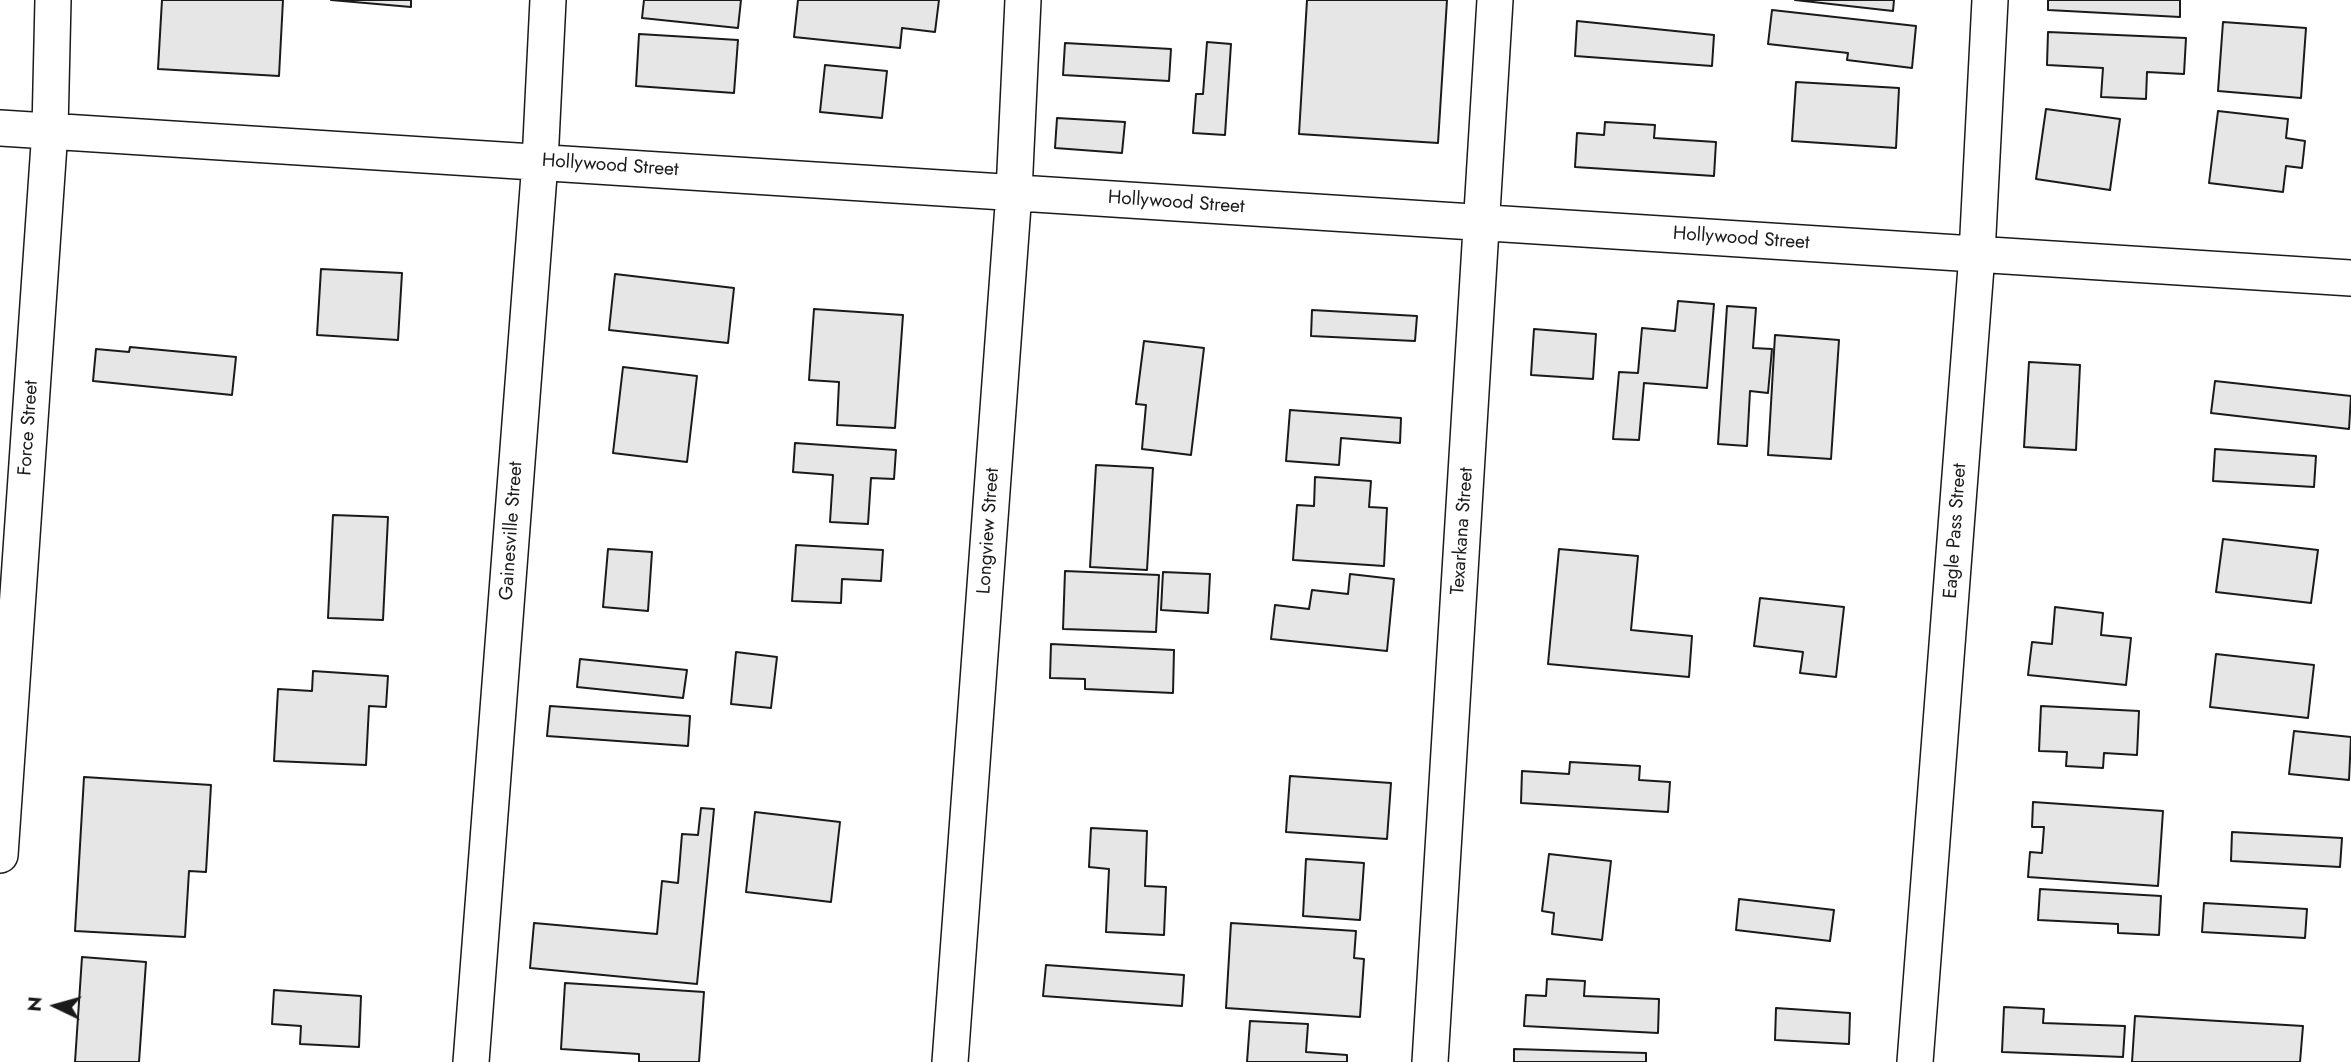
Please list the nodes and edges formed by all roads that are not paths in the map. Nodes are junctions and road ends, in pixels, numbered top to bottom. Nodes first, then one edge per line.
1 (53, 0) edge
2 (548, 0) edge
3 (1023, 0) edge
4 (1495, 0) edge
5 (1990, 0) edge
6 (0, 128) edge
7 (50, 130) junction
8 (540, 162) junction
9 (1014, 192) junction
10 (1483, 223) junction
11 (1977, 254) junction
12 (2351, 278) edge
13 (0, 855) edge
14 (471, 1062) edge
15 (950, 1062) edge
16 (1430, 1062) edge
17 (1915, 1062) edge

1 - 7 street, Force Street
2 - 8 street, Gainesville Street
3 - 9 street, Longview Street
4 - 10 street, Texarkana Street
5 - 11 street, Eagle Pass Street
6 - 7 street, Hollywood Street
7 - 8 street, Hollywood Street
7 - 13 street, Force Street
8 - 9 street, Hollywood Street
8 - 14 street, Gainesville Street
9 - 10 street, Hollywood Street
9 - 15 street, Longview Street
10 - 11 street, Hollywood Street
10 - 16 street, Texarkana Street
11 - 12 street, Hollywood Street
11 - 17 street, Eagle Pass Street

